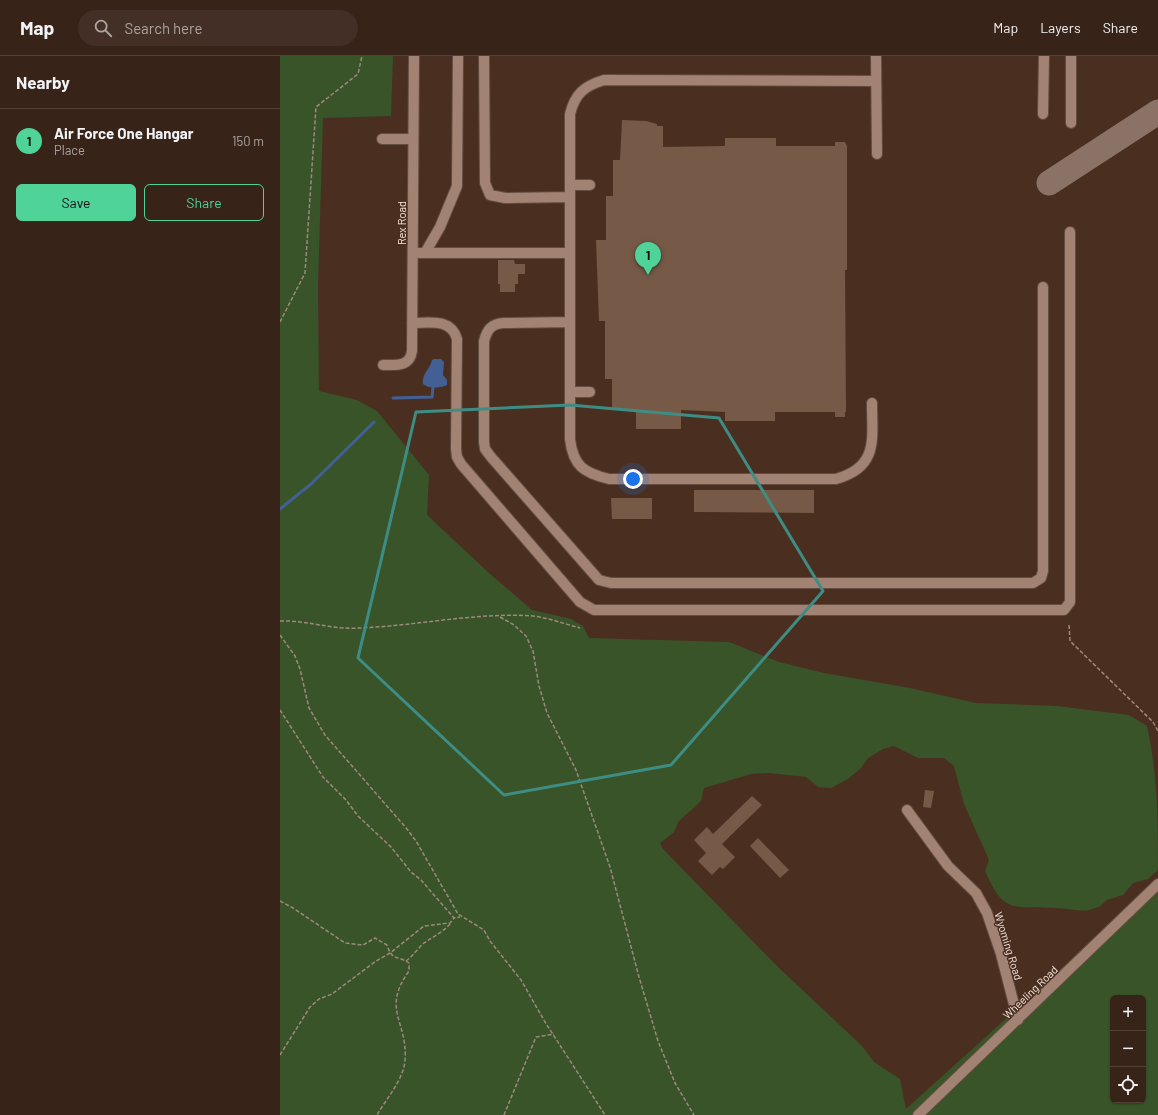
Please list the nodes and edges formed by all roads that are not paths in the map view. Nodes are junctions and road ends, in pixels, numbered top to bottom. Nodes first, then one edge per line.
1 (414, 56) edge
2 (458, 56) edge
3 (484, 56) edge
4 (876, 56) edge
5 (1044, 56) edge
6 (1071, 56) edge
7 (876, 81) junction
8 (1043, 114) dead end
9 (1071, 123) dead end
10 (382, 139) dead end
11 (412, 139) junction
12 (877, 154) dead end
13 (570, 185) junction
14 (590, 185) dead end
15 (570, 197) junction
16 (1070, 232) dead end
17 (413, 253) junction
18 (425, 253) junction
19 (569, 253) junction
20 (1043, 287) dead end
21 (570, 322) junction
22 (412, 323) junction
23 (382, 365) dead end
24 (570, 392) junction
25 (590, 392) dead end
26 (872, 403) dead end
27 (907, 810) dead end
28 (1158, 884) edge
29 (1018, 1020) junction
30 (918, 1115) edge

1 - 11 street, Rex Road
2 - 18 street
3 - 15 street
4 - 7 street
5 - 8 street
6 - 9 street
7 - 12 street
7 - 13 street
10 - 11 street
11 - 17 street, Rex Road
13 - 14 street
13 - 15 street
15 - 19 street
16 - 22 street
17 - 18 street
17 - 22 street, Rex Road
18 - 19 street
19 - 21 street
20 - 21 street
21 - 24 street
22 - 23 street, Rex Road
24 - 25 street
24 - 26 street
27 - 29 street, Wyoming Road
28 - 29 street, Wheeling Road
29 - 30 street, Wheeling Road

